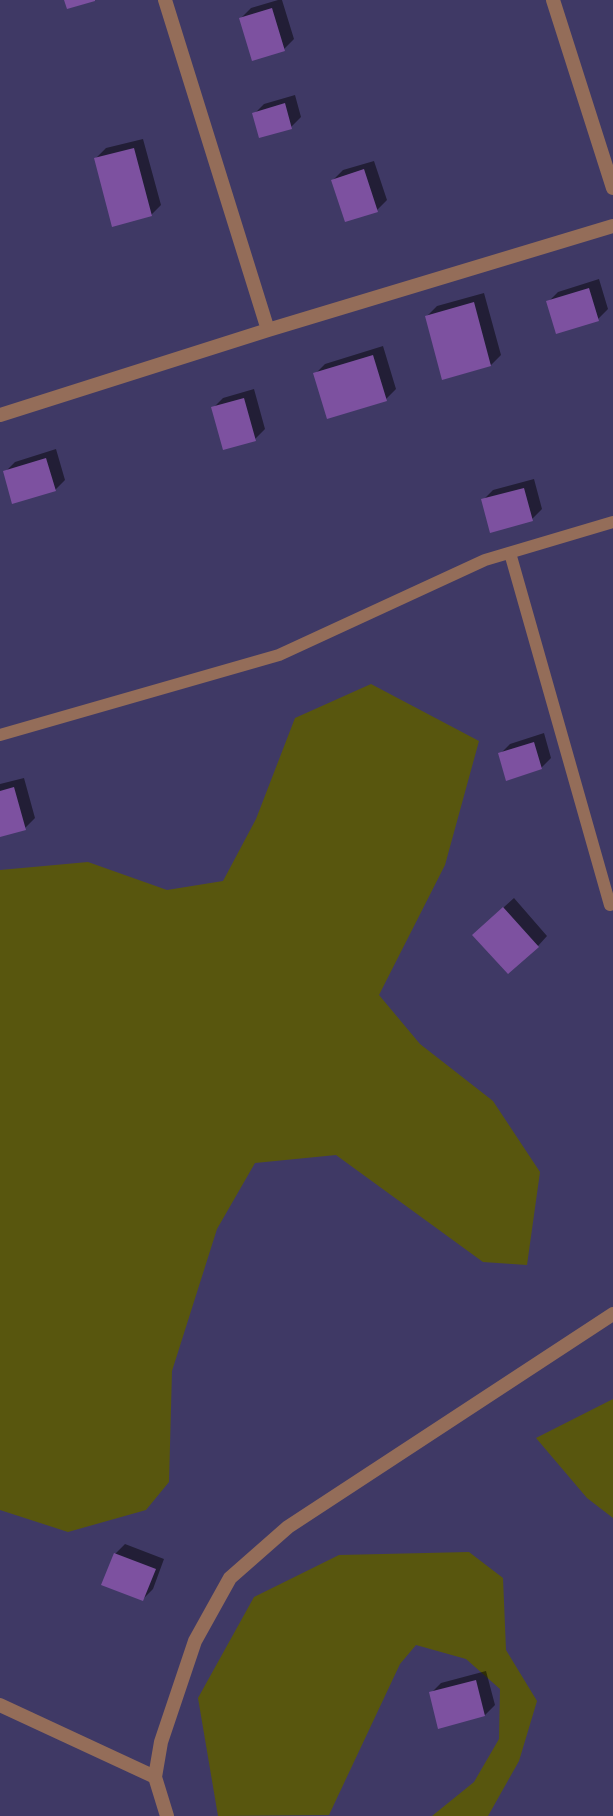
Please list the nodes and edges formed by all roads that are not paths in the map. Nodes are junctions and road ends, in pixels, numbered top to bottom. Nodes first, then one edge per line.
1 (164, 0) edge
2 (553, 0) edge
3 (613, 188) edge
4 (613, 226) edge
5 (268, 330) junction
6 (0, 415) edge
7 (613, 522) edge
8 (510, 552) junction
9 (0, 735) edge
10 (610, 905) dead end
11 (613, 1314) edge
12 (0, 1705) edge
13 (155, 1777) junction
14 (167, 1816) edge

1 - 5 street
2 - 3 street
4 - 5 street
5 - 6 street
7 - 8 lane
8 - 9 lane
8 - 10 lane
11 - 13 street
12 - 13 street
13 - 14 street

